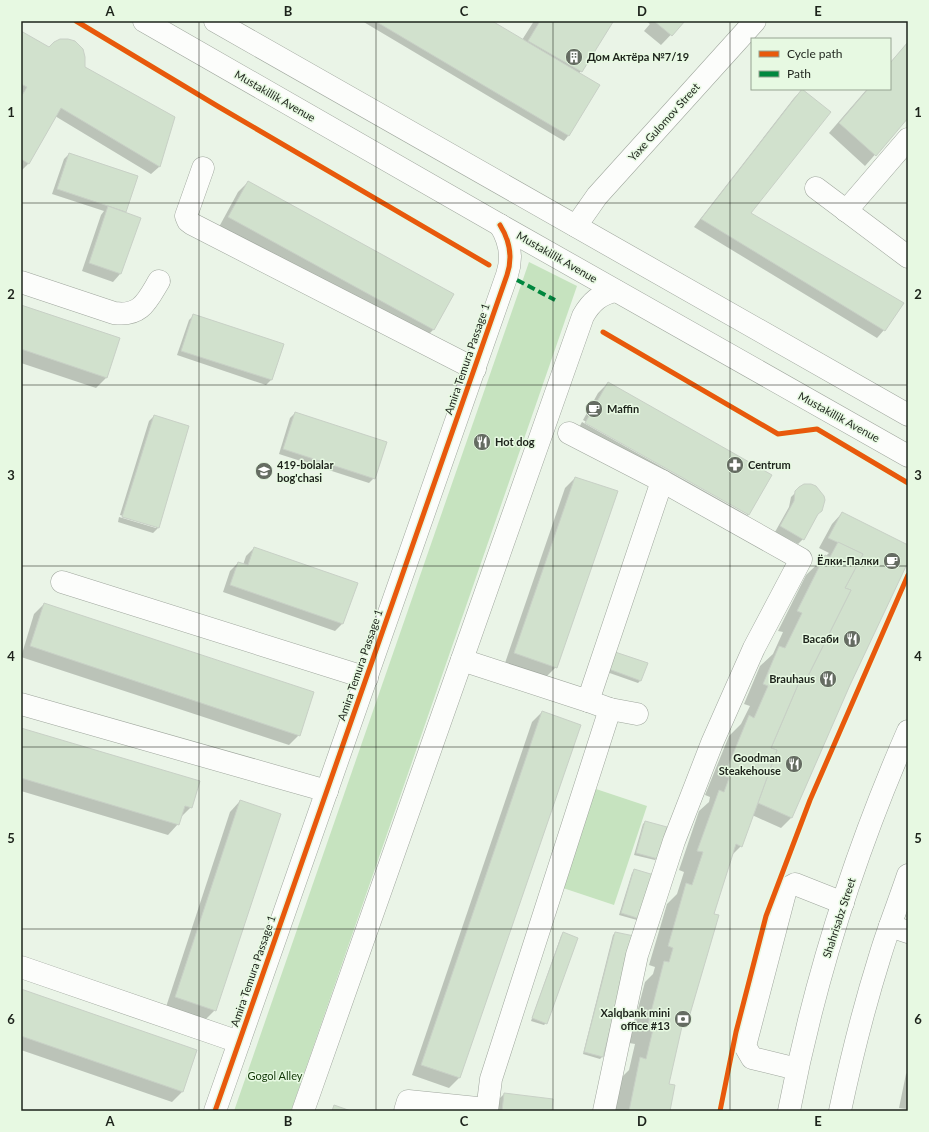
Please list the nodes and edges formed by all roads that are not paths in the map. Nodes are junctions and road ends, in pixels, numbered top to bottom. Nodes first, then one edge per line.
1 (144, 21) edge
2 (215, 21) edge
3 (755, 21) edge
4 (908, 139) edge
5 (203, 168) dead end
6 (816, 188) dead end
7 (846, 211) junction
8 (500, 225) junction
9 (576, 226) junction
10 (908, 257) edge
11 (159, 281) dead end
12 (21, 282) edge
13 (616, 291) junction
14 (475, 369) junction
15 (908, 415) edge
16 (569, 433) dead end
17 (908, 456) edge
18 (662, 481) junction
19 (62, 582) dead end
20 (462, 660) junction
21 (367, 678) junction
22 (588, 701) junction
23 (21, 704) edge
24 (610, 708) junction
25 (638, 714) dead end
26 (908, 731) edge
27 (327, 791) junction
28 (908, 875) edge
29 (843, 903) junction
30 (899, 929) edge
31 (21, 967) edge
32 (239, 1042) junction
33 (797, 1069) junction
34 (487, 1110) edge
35 (215, 1111) edge
36 (303, 1111) edge
37 (405, 1111) edge
38 (604, 1111) edge
39 (789, 1111) edge
40 (840, 1111) edge

1 - 8 main road, Mustakillik Avenue
2 - 9 main road
3 - 9 main road, Yaxe Gulomov Street
4 - 7 main road
5 - 14 main road
6 - 7 main road
7 - 10 main road
8 - 13 main road, Mustakillik Avenue
8 - 14 main road, Amira Temura Passage 1
9 - 15 main road
11 - 12 main road
13 - 17 main road, Mustakillik Avenue
13 - 20 main road
14 - 21 main road, Amira Temura Passage 1
16 - 18 main road
18 - 22 main road
18 - 38 main road
19 - 21 main road
20 - 22 main road
20 - 36 main road
21 - 27 main road, Amira Temura Passage 1
22 - 24 main road
23 - 27 main road
24 - 25 main road
24 - 34 main road
26 - 29 main road, Shahrisabz Street
27 - 32 main road, Amira Temura Passage 1
28 - 30 main road
29 - 33 main road, Shahrisabz Street
29 - 33 main road
30 - 40 main road
31 - 32 main road
32 - 35 main road, Amira Temura Passage 1
33 - 39 main road, Shahrisabz Street
34 - 37 main road

